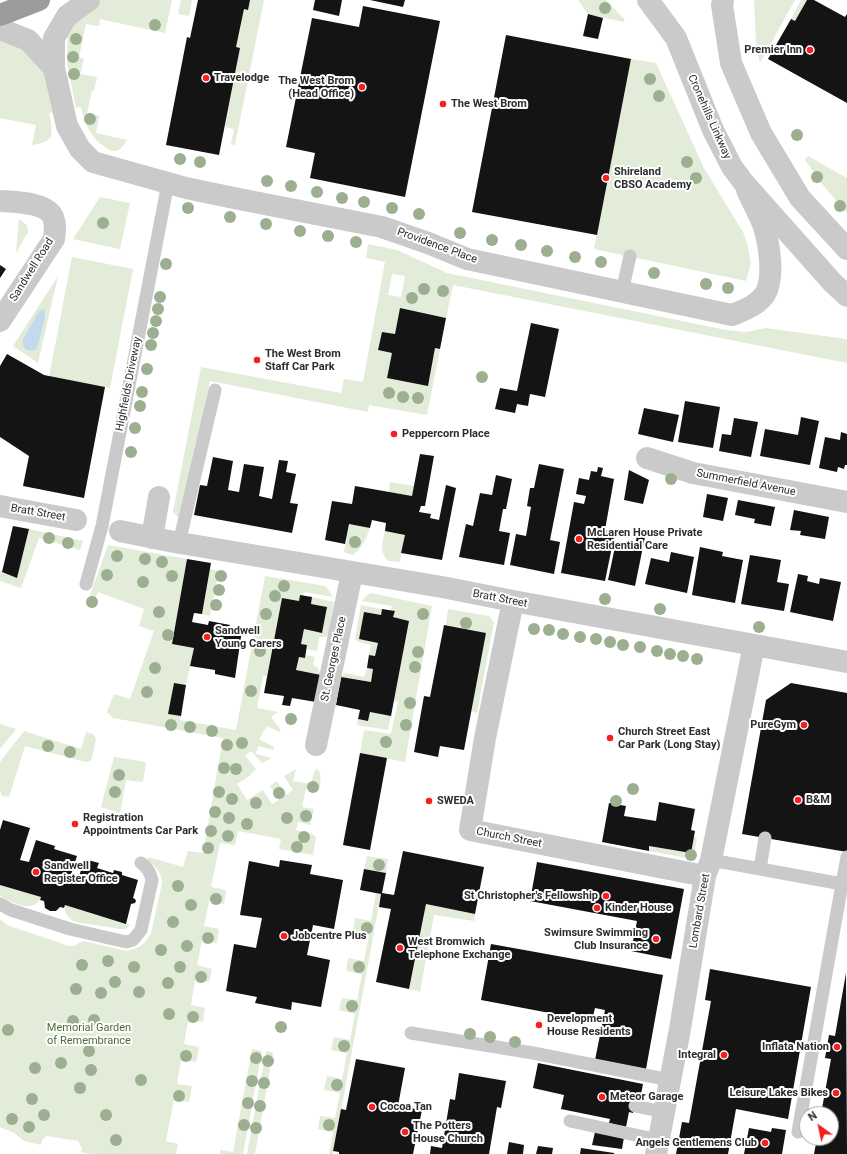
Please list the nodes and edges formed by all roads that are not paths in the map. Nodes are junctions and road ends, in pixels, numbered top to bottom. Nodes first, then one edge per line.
1 (39, 0) edge
2 (89, 0) edge
3 (648, 0) edge
4 (723, 0) edge
5 (0, 15) edge
6 (0, 29) edge
7 (54, 68) junction
8 (168, 183) junction
9 (744, 183) junction
10 (0, 201) edge
11 (847, 249) edge
12 (630, 256) dead end
13 (622, 292) junction
14 (847, 296) edge
15 (0, 321) edge
16 (215, 390) dead end
17 (647, 458) dead end
18 (159, 497) dead end
19 (847, 502) edge
20 (0, 506) edge
21 (76, 520) dead end
22 (120, 531) dead end
23 (152, 538) junction
24 (178, 543) junction
25 (352, 573) junction
26 (86, 584) dead end
27 (513, 601) junction
28 (754, 645) junction
29 (847, 662) edge
30 (316, 746) dead end
31 (765, 838) dead end
32 (847, 857) edge
33 (141, 863) dead end
34 (708, 868) junction
35 (760, 869) junction
36 (842, 884) junction
37 (0, 904) edge
38 (411, 1033) dead end
39 (670, 1080) junction
40 (635, 1106) dead end
41 (664, 1112) junction
42 (570, 1121) dead end
43 (798, 1132) dead end
44 (658, 1147) edge

1 - 5 highway
2 - 7 street, Providence Place
3 - 9 street, Cronehills Linkway
4 - 11 street
6 - 7 street
7 - 8 street, Providence Place
8 - 13 street, Providence Place
8 - 26 lane, Highfields Driveway
9 - 13 street, Providence Place
9 - 14 street, Cronehills Linkway
10 - 15 street, Sandwell Road
12 - 13 lane
16 - 24 lane
17 - 19 street, Summerfield Avenue
18 - 23 street
20 - 21 street, Bratt Street
22 - 23 street, Bratt Street
23 - 24 street, Bratt Street
24 - 25 street, Bratt Street
25 - 27 street, Bratt Street
25 - 30 street, St. Georges Place
27 - 28 street, Bratt Street
27 - 34 street, Church Street
28 - 29 street, Bratt Street
28 - 34 street, Lombard Street
31 - 35 lane
32 - 36 lane
33 - 37 lane
34 - 35 lane
34 - 39 street, Lombard Street
35 - 36 lane
36 - 43 lane
38 - 39 lane
39 - 41 street, Lombard Street
40 - 41 lane
41 - 44 street, Lombard Street
42 - 44 lane

